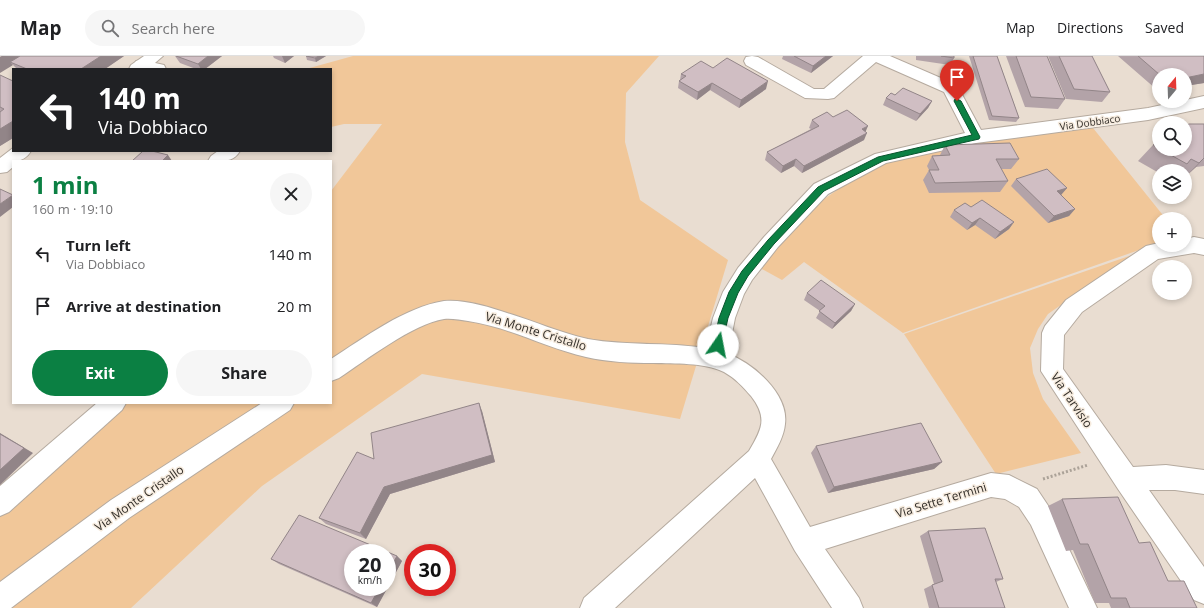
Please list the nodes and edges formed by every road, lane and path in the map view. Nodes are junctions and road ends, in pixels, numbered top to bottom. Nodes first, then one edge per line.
1 (155, 56) edge
2 (875, 56) edge
3 (752, 61) dead end
4 (139, 67) edge
5 (1204, 102) edge
6 (976, 137) junction
7 (21, 152) edge
8 (230, 152) edge
9 (218, 160) edge
10 (0, 167) edge
11 (1204, 247) edge
12 (715, 360) junction
13 (332, 370) edge
14 (113, 404) edge
15 (280, 404) edge
16 (1111, 456) junction
17 (758, 459) junction
18 (1127, 480) junction
19 (1204, 482) edge
20 (1028, 498) junction
21 (0, 504) edge
22 (804, 542) junction
23 (1204, 590) edge
24 (0, 599) edge
25 (594, 608) edge
26 (849, 608) edge
27 (1083, 608) edge

1 - 4 street
2 - 3 street
2 - 6 street
5 - 6 street, Via Dobbiaco
6 - 12 street, Via Dobbiaco
7 - 10 street
8 - 9 street
11 - 16 street, Via Tarvisio
12 - 13 street, Via Monte Cristallo
12 - 17 street, Via Monte Cristallo
14 - 21 street
15 - 24 street, Via Monte Cristallo
16 - 18 street, Via Tarvisio
16 - 20 path
17 - 22 street
17 - 25 street, Via Monte Cristallo
18 - 19 street
18 - 23 street, Via Tarvisio
20 - 22 street, Via Sette Termini
20 - 27 street, Via Sette Termini
22 - 26 street

